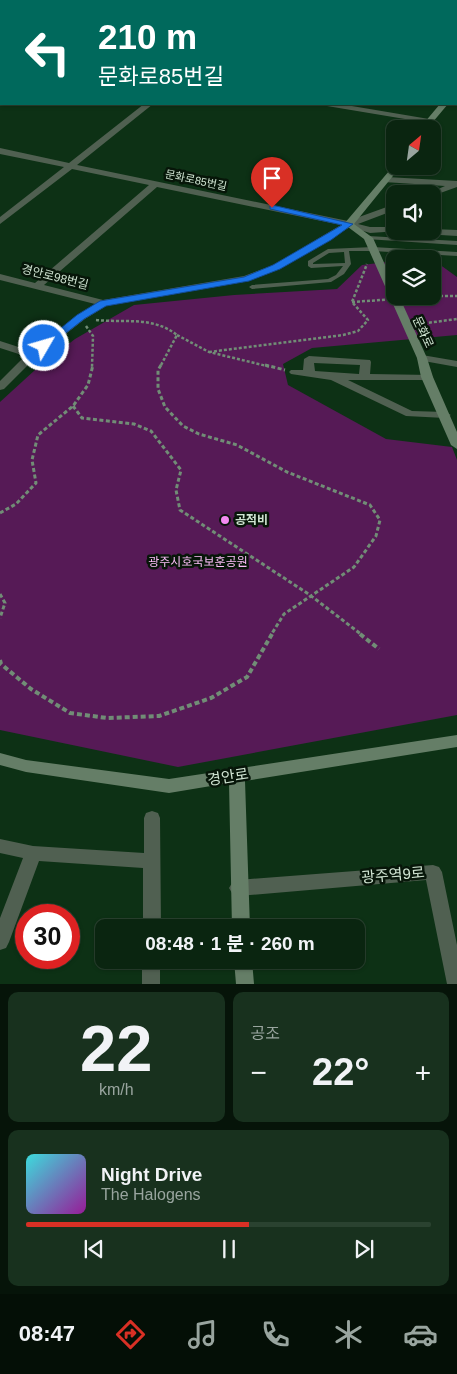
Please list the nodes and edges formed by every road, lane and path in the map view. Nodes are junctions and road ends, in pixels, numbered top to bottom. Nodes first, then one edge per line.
1 (148, 105) edge
2 (333, 105) edge
3 (443, 105) edge
4 (423, 120) edge
5 (430, 120) edge
6 (0, 151) edge
7 (72, 166) junction
8 (391, 175) edge
9 (387, 180) junction
10 (156, 184) junction
11 (457, 185) edge
12 (441, 191) edge
13 (386, 210) edge
14 (0, 221) edge
15 (349, 224) junction
16 (457, 224) edge
17 (441, 228) edge
18 (386, 230) edge
19 (441, 232) edge
20 (457, 233) edge
21 (368, 238) junction
22 (457, 243) edge
23 (373, 249) junction
24 (346, 250) junction
25 (457, 254) edge
26 (348, 264) junction
27 (0, 277) edge
28 (37, 286) junction
29 (252, 287) dead end
30 (457, 296) edge
31 (352, 302) junction
32 (103, 303) junction
33 (80, 317) junction
34 (457, 319) edge
35 (406, 326) junction
36 (177, 335) junction
37 (0, 344) edge
38 (209, 352) junction
39 (32, 355) junction
40 (422, 358) junction
41 (457, 364) edge
42 (295, 372) joint
43 (6, 374) edge
44 (309, 374) junction
45 (331, 377) junction
46 (364, 377) junction
47 (426, 377) junction
48 (0, 386) edge
49 (73, 406) junction
50 (445, 415) junction
51 (457, 445) edge
52 (0, 513) edge
53 (0, 594) edge
54 (310, 595) junction
55 (0, 618) edge
56 (379, 649) dead end
57 (0, 660) edge
58 (457, 741) edge
59 (0, 759) edge
60 (237, 776) junction
61 (152, 818) dead end
62 (0, 846) edge
63 (33, 853) junction
64 (152, 861) junction
65 (238, 888) junction
66 (152, 919) edge
67 (240, 919) edge
68 (0, 942) edge
69 (152, 969) edge
70 (244, 969) edge
71 (151, 984) edge
72 (245, 984) edge
73 (456, 984) edge

1 - 7 street
2 - 4 street
3 - 5 street
6 - 7 street, 문화로85번길
7 - 10 street, 문화로85번길
7 - 14 street
8 - 9 street
9 - 11 street
9 - 15 street
10 - 15 street, 문화로85번길
10 - 28 street, 문화로85번길
11 - 12 street
13 - 15 street, 경안로98번길
15 - 18 street, 문화로85번길
15 - 21 street, 문화로
15 - 32 street, 경안로98번길
16 - 17 street
19 - 20 street
21 - 22 lane
21 - 23 street, 문화로
23 - 24 lane
23 - 25 lane
23 - 31 path
23 - 35 street, 문화로
24 - 26 lane
24 - 26 lane
26 - 29 lane
27 - 28 street, 경안로98번길
28 - 32 street, 경안로98번길
30 - 31 path, bridge
31 - 38 path
32 - 33 street, 경안로98번길
33 - 36 path
33 - 39 street, 경안로98번길
33 - 49 path
34 - 35 path
35 - 40 street, 문화로
36 - 38 path
36 - 54 path
37 - 39 street
38 - 42 path
39 - 43 street, 경안로98번길
40 - 41 street
40 - 47 street, 문화로
42 - 44 street
43 - 48 street, 경안로98번길
44 - 45 street
44 - 46 street
45 - 46 street
45 - 50 street
46 - 47 street
47 - 50 street, 문화로
49 - 52 path
49 - 54 path
50 - 51 street, 문화로
53 - 55 path
54 - 56 path
54 - 57 path
58 - 60 street, 경안로
59 - 60 street, 경안로
60 - 65 street
61 - 64 street
62 - 63 street
63 - 64 street
63 - 68 street
64 - 66 street
65 - 67 street
65 - 73 street, 광주역9로
69 - 71 street
70 - 72 street

